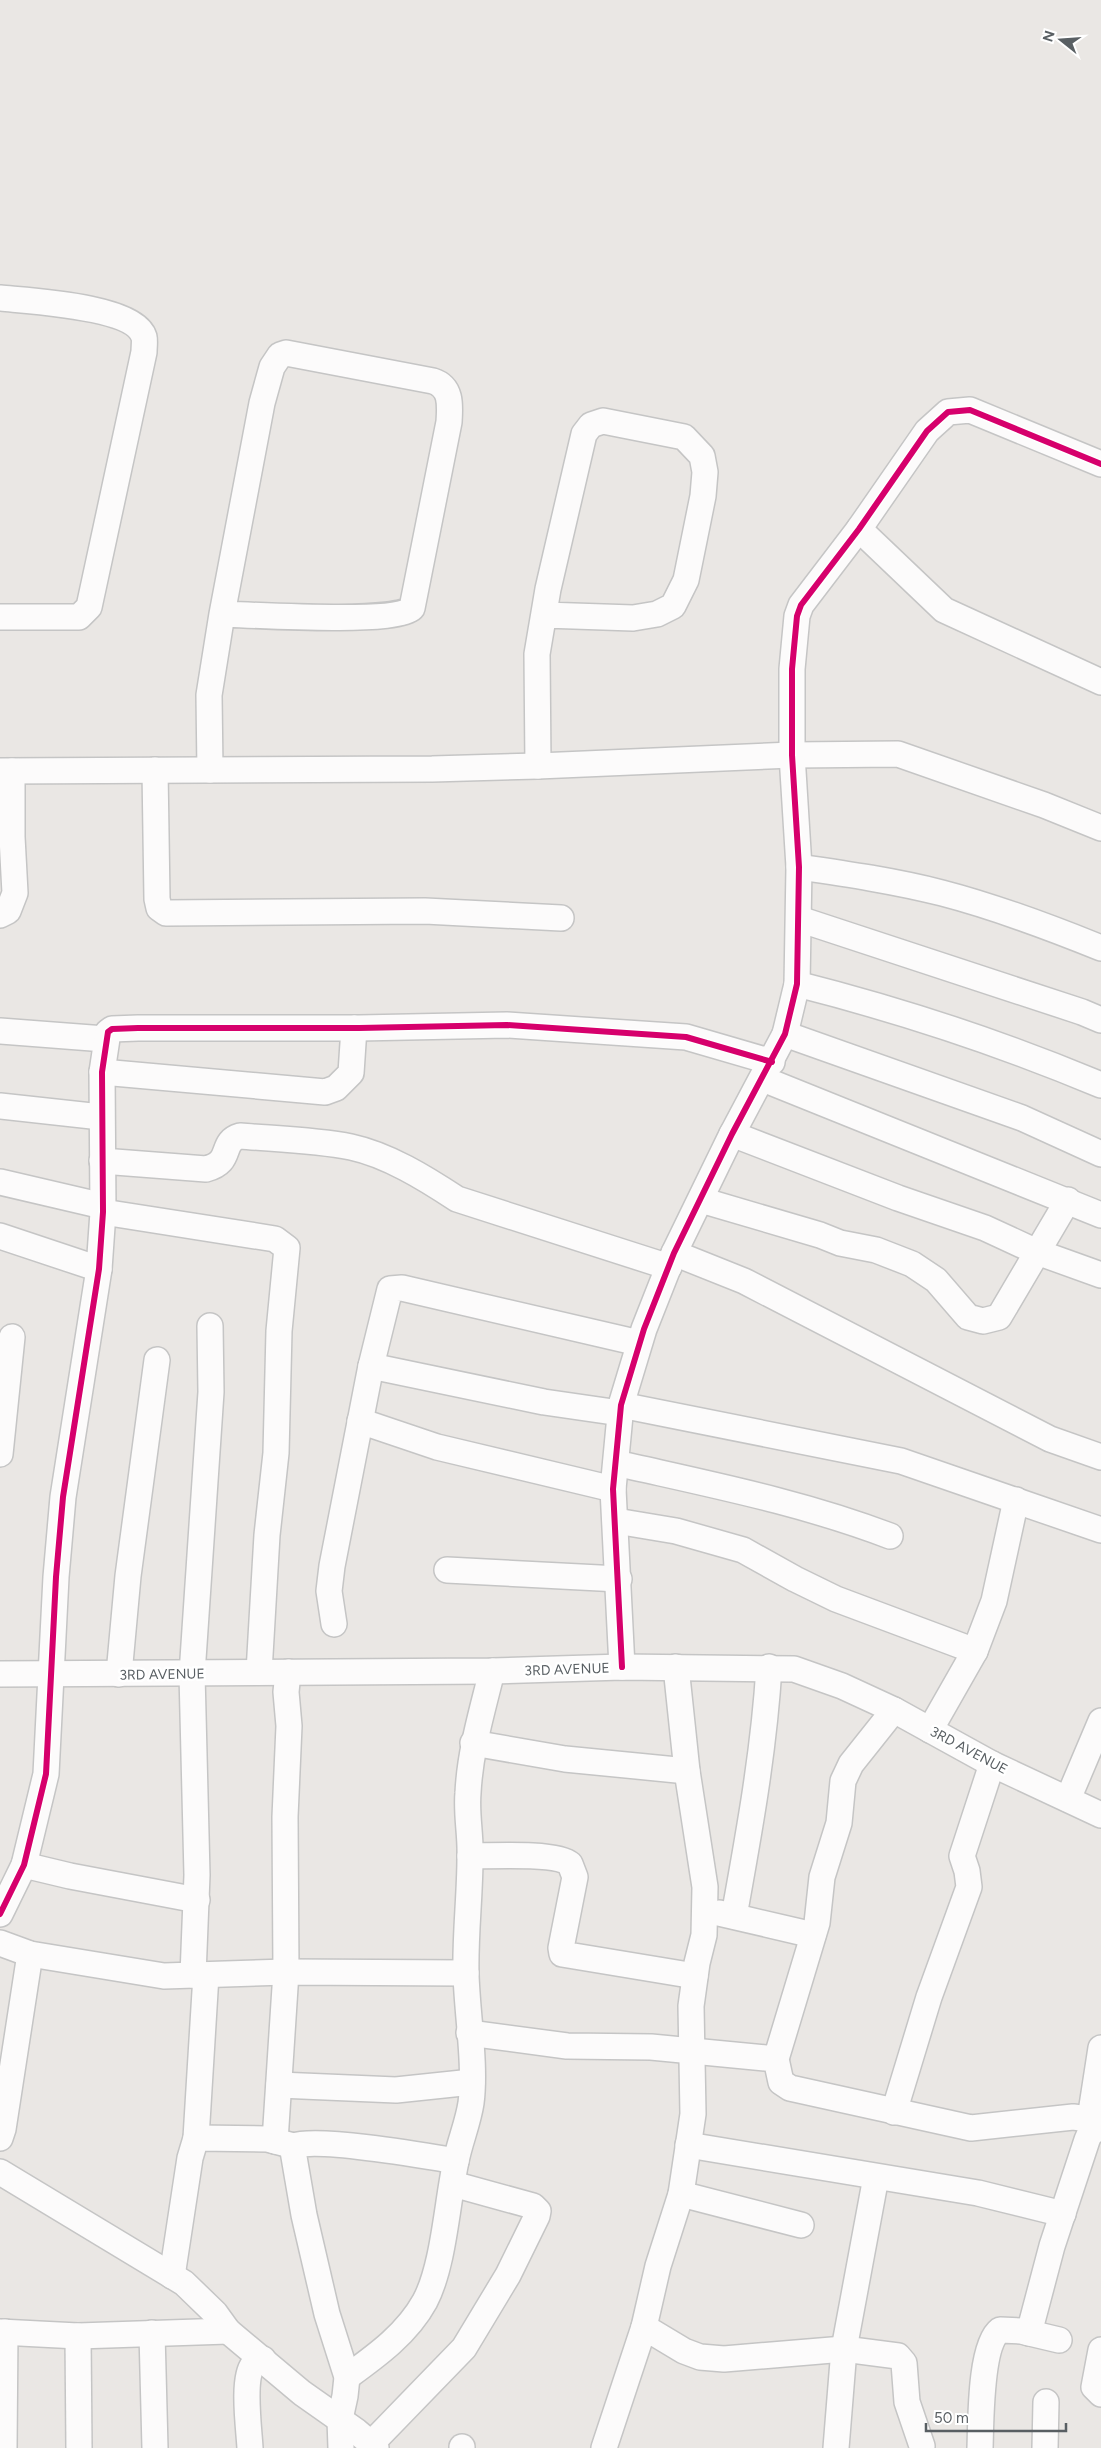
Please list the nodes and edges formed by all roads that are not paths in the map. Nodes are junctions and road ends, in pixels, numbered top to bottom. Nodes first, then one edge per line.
1 (0, 298) edge
2 (1101, 464) edge
3 (859, 530) junction
4 (222, 614) junction
5 (544, 616) junction
6 (0, 618) edge
7 (1101, 682) edge
8 (792, 755) junction
9 (538, 766) junction
10 (155, 770) junction
11 (210, 770) junction
12 (6, 771) edge
13 (1101, 828) edge
14 (799, 867) junction
15 (0, 915) edge
16 (561, 918) dead end
17 (799, 919) junction
18 (1101, 948) edge
19 (797, 984) junction
20 (1101, 1020) edge
21 (354, 1028) junction
22 (0, 1031) edge
23 (785, 1034) junction
24 (105, 1039) junction
25 (767, 1070) junction
26 (102, 1072) junction
27 (1101, 1085) edge
28 (0, 1106) edge
29 (101, 1117) junction
30 (732, 1134) junction
31 (1101, 1154) edge
32 (102, 1160) junction
33 (0, 1182) edge
34 (700, 1200) junction
35 (1068, 1200) junction
36 (103, 1209) junction
37 (1101, 1215) edge
38 (0, 1236) edge
39 (1037, 1252) junction
40 (671, 1260) junction
41 (99, 1269) junction
42 (1101, 1275) edge
43 (210, 1326) dead end
44 (12, 1337) dead end
45 (639, 1342) junction
46 (157, 1360) dead end
47 (371, 1366) junction
48 (620, 1409) junction
49 (360, 1421) junction
50 (0, 1454) edge
51 (1101, 1457) edge
52 (616, 1463) junction
53 (613, 1489) junction
54 (1016, 1500) junction
55 (616, 1522) junction
56 (1101, 1530) edge
57 (890, 1536) dead end
58 (447, 1570) dead end
59 (619, 1579) junction
60 (334, 1624) dead end
61 (975, 1651) junction
62 (622, 1667) junction
63 (676, 1667) junction
64 (769, 1667) junction
65 (492, 1671) junction
66 (259, 1672) junction
67 (288, 1672) junction
68 (0, 1674) edge
69 (51, 1674) junction
70 (119, 1674) junction
71 (192, 1674) junction
72 (894, 1710) junction
73 (1101, 1721) edge
74 (930, 1730) junction
75 (473, 1743) junction
76 (992, 1764) junction
77 (687, 1771) junction
78 (1068, 1800) junction
79 (1101, 1815) edge
80 (470, 1856) junction
81 (24, 1865) junction
82 (196, 1900) junction
83 (704, 1910) junction
84 (0, 1914) edge
85 (734, 1916) junction
86 (813, 1935) junction
87 (0, 1943) edge
88 (30, 1954) junction
89 (286, 1972) junction
90 (466, 1973) junction
91 (200, 1975) junction
92 (695, 1976) junction
93 (469, 2033) junction
94 (1101, 2048) edge
95 (692, 2053) junction
96 (776, 2059) junction
97 (472, 2082) junction
98 (278, 2085) junction
99 (894, 2112) junction
100 (1095, 2125) edge
101 (0, 2138) edge
102 (196, 2138) junction
103 (285, 2143) junction
104 (688, 2145) junction
105 (0, 2172) edge
106 (454, 2172) junction
107 (876, 2177) junction
108 (680, 2194) junction
109 (1063, 2214) junction
110 (800, 2225) dead end
111 (172, 2276) junction
112 (644, 2327) junction
113 (228, 2331) junction
114 (3, 2332) edge
115 (152, 2332) junction
116 (1028, 2333) junction
117 (78, 2336) junction
118 (1059, 2340) dead end
119 (844, 2349) junction
120 (1101, 2350) edge
121 (263, 2359) junction
122 (347, 2377) junction
123 (1101, 2394) edge
124 (1046, 2402) dead end
125 (340, 2418) junction
126 (374, 2446) edge
127 (925, 2447) edge
128 (4, 2448) edge
129 (79, 2448) edge
130 (155, 2448) edge
131 (250, 2448) edge
132 (341, 2448) edge
133 (604, 2448) edge
134 (836, 2448) edge
135 (980, 2448) edge
136 (1045, 2448) edge

1 - 6 street
2 - 3 street
3 - 7 street
3 - 8 street
4 - 4 street
4 - 11 street
5 - 5 street
5 - 9 street
8 - 9 street
8 - 13 street
8 - 14 street
9 - 11 street
10 - 11 street
10 - 12 street
10 - 16 street
12 - 15 street
14 - 17 street
14 - 18 street
17 - 19 street
17 - 20 street
19 - 23 street
19 - 27 street
21 - 24 street
21 - 25 street
21 - 26 street
22 - 24 street
23 - 25 street
23 - 31 street
24 - 26 street
25 - 30 street
25 - 35 street
26 - 29 street
28 - 29 street
29 - 32 street
30 - 34 street
30 - 39 street
32 - 36 street
32 - 40 street
33 - 36 street
34 - 39 street
34 - 40 street
35 - 37 street
35 - 39 street
36 - 41 street
36 - 66 street
38 - 41 street
39 - 42 street
40 - 45 street
40 - 51 street
41 - 69 street
43 - 71 street
44 - 50 street
45 - 47 street
45 - 48 street
46 - 70 street
47 - 48 street
47 - 49 street
48 - 52 street
48 - 54 street
49 - 53 street
49 - 60 street
52 - 53 street
52 - 57 street
53 - 55 street
54 - 56 street
54 - 61 street
55 - 59 street
55 - 61 street
58 - 59 street
59 - 62 street
61 - 74 street
62 - 63 street, 3RD AVENUE
62 - 65 street, 3RD AVENUE
63 - 64 street, 3RD AVENUE
63 - 77 street
64 - 72 street, 3RD AVENUE
64 - 85 street
65 - 67 street, 3RD AVENUE
65 - 75 street
66 - 67 street, 3RD AVENUE
66 - 71 street, 3RD AVENUE
67 - 89 street
68 - 69 street, 3RD AVENUE
69 - 70 street, 3RD AVENUE
69 - 81 street
70 - 71 street, 3RD AVENUE
71 - 82 street
72 - 74 street, 3RD AVENUE
72 - 86 street
73 - 78 street
74 - 76 street, 3RD AVENUE
75 - 77 street
75 - 80 street
76 - 78 street, 3RD AVENUE
76 - 99 street
77 - 83 street
78 - 79 street, 3RD AVENUE
80 - 90 street
80 - 92 street
81 - 82 street
81 - 84 street
82 - 91 street
83 - 85 street
83 - 92 street
85 - 86 street
86 - 96 street
87 - 88 street
88 - 91 street
88 - 101 street
89 - 90 street
89 - 91 street
89 - 98 street
90 - 93 street
91 - 102 street
92 - 95 street
93 - 95 street
93 - 97 street
94 - 100 street
95 - 96 street
95 - 104 street
96 - 99 street
97 - 98 street
97 - 106 street
98 - 103 street
99 - 100 street
100 - 109 street
102 - 103 street
102 - 111 street
103 - 106 street
103 - 122 street
104 - 107 street
104 - 108 street
105 - 111 street
106 - 122 street
106 - 126 street
107 - 109 street
107 - 119 street
108 - 110 street
108 - 112 street
109 - 116 street
111 - 113 street
112 - 119 street
112 - 133 street
113 - 115 street
113 - 121 street
114 - 117 street
114 - 128 street
115 - 117 street
115 - 130 street
116 - 118 street
116 - 135 street
117 - 129 street
119 - 127 street
119 - 134 street
120 - 123 street
121 - 125 street
121 - 131 street
122 - 125 street
124 - 136 street
125 - 126 street
125 - 132 street

